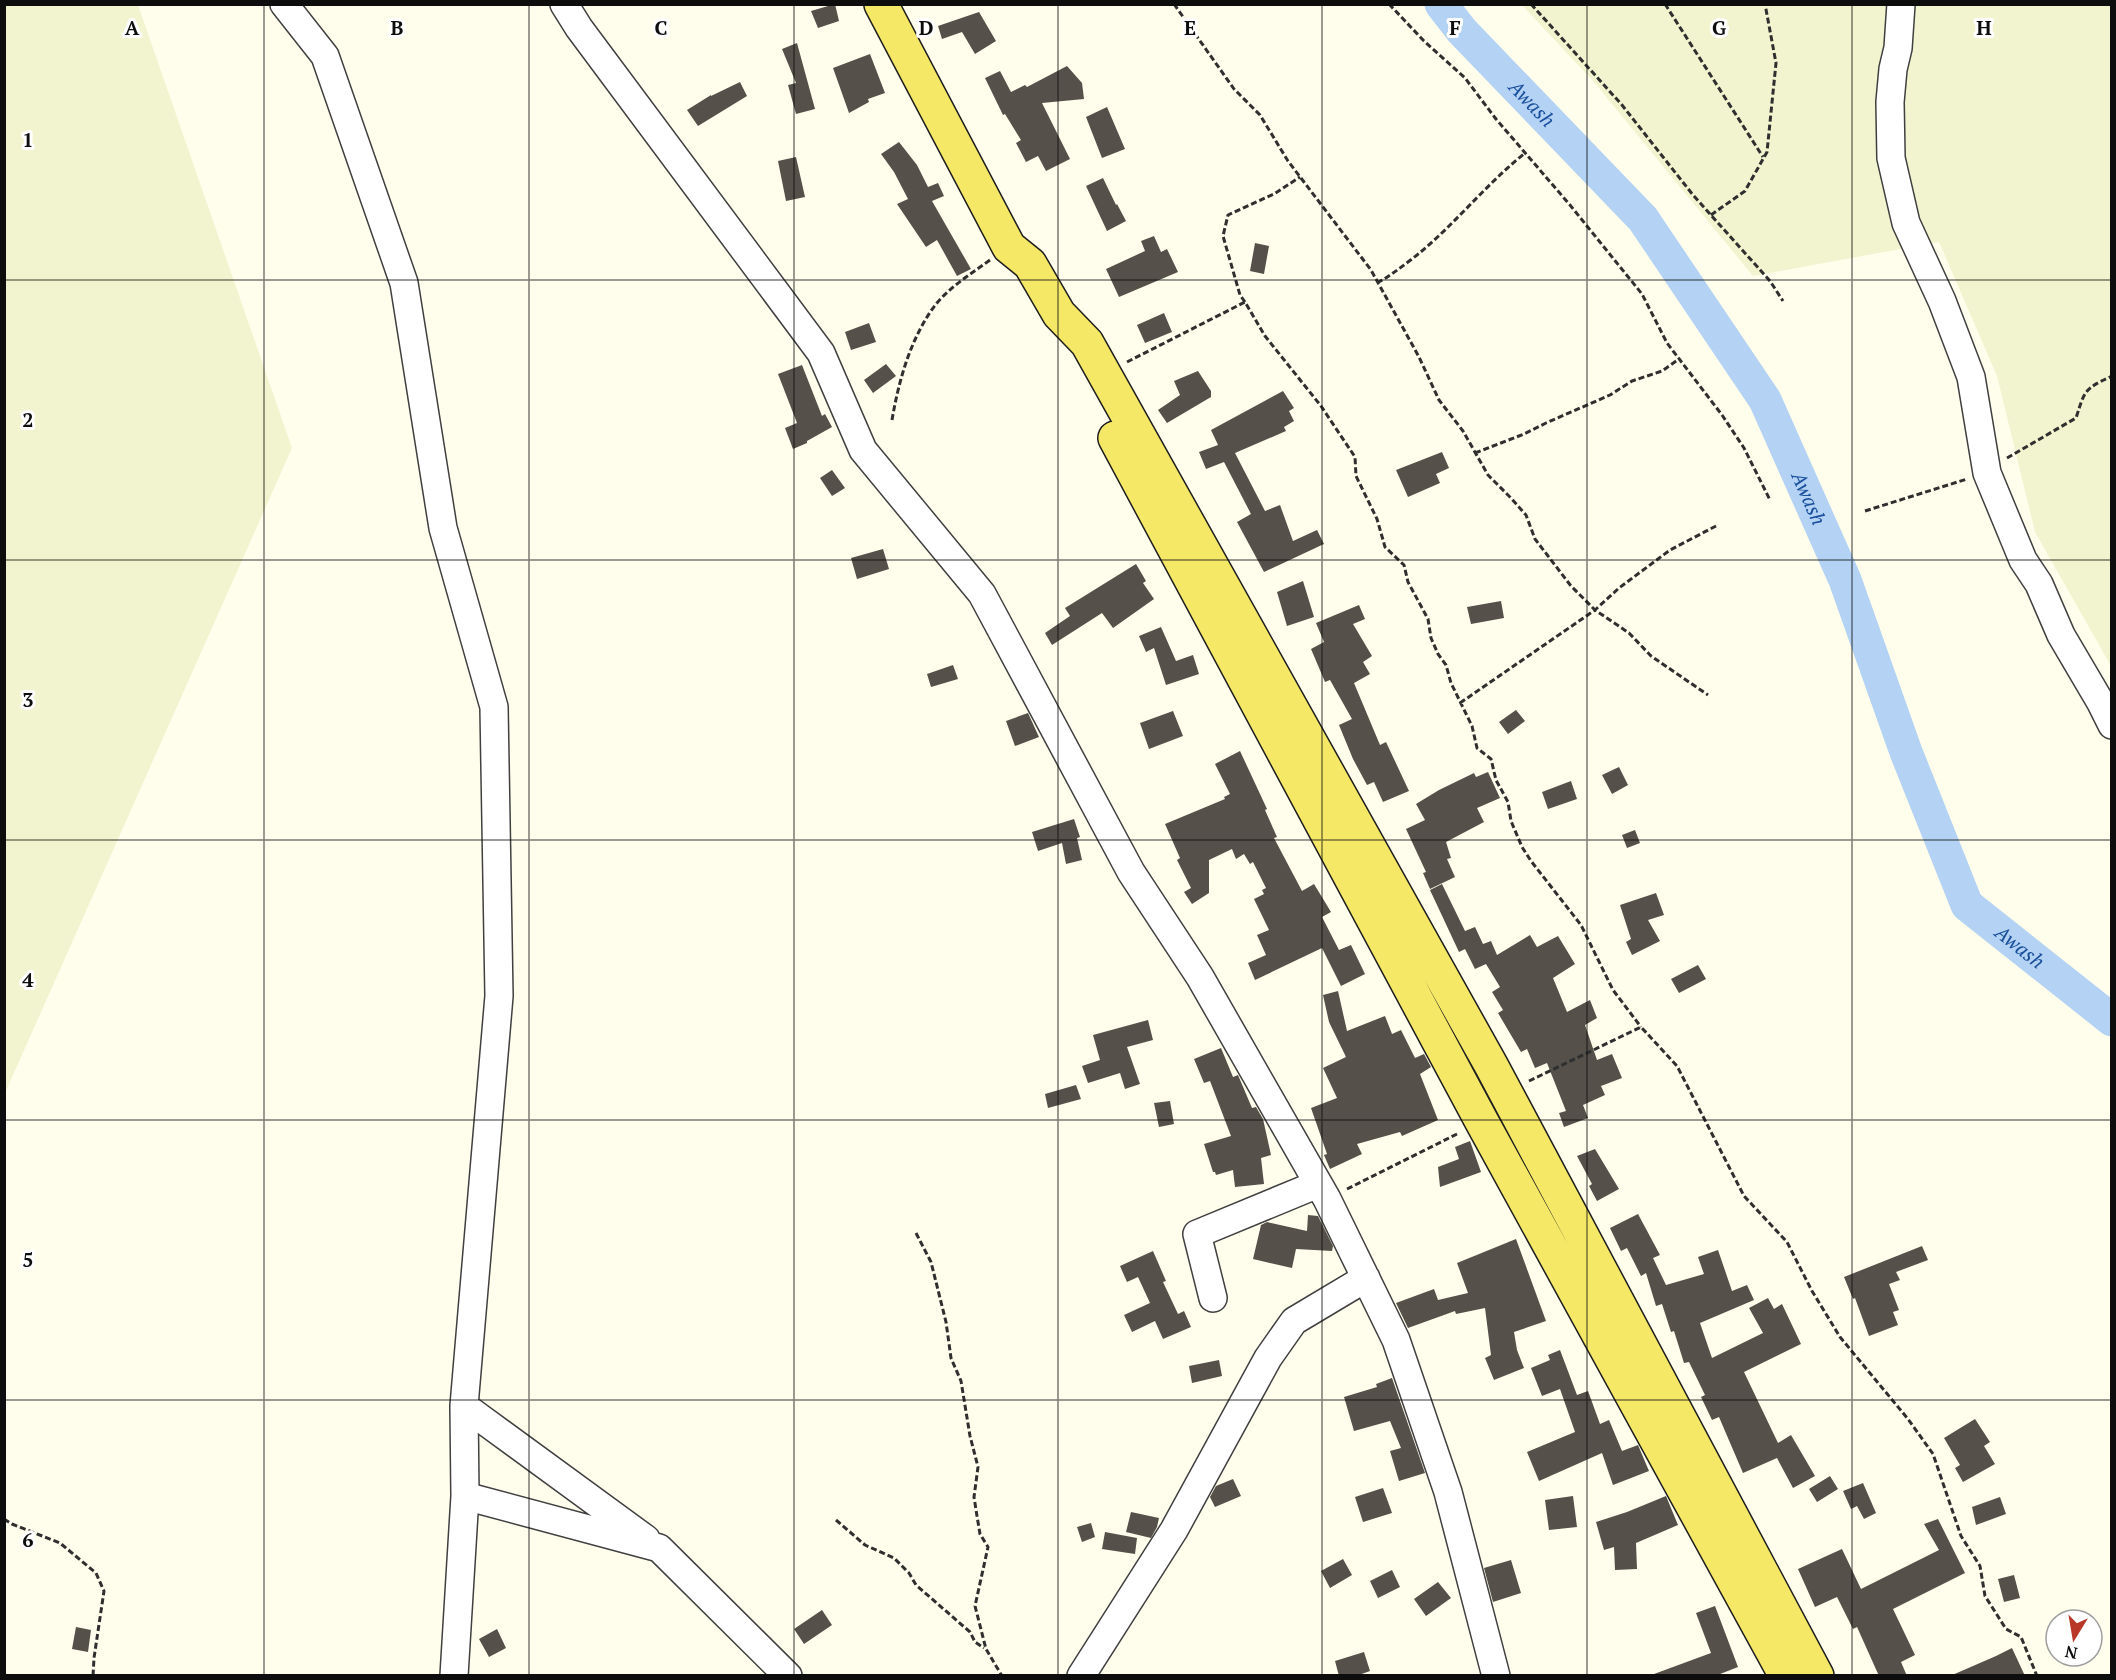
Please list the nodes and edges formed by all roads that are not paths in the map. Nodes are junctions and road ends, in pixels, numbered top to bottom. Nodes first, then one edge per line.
1 (284, 4) edge
2 (564, 4) edge
3 (881, 4) edge
4 (1901, 4) edge
5 (1059, 314) junction
6 (2112, 725) edge
7 (1323, 1191) junction
8 (1366, 1278) junction
9 (1213, 1298) dead end
10 (464, 1406) junction
11 (465, 1496) junction
12 (659, 1548) junction
13 (454, 1676) edge
14 (788, 1676) edge
15 (1081, 1676) edge
16 (1496, 1676) edge
17 (1786, 1676) edge
18 (1817, 1676) edge

1 - 10 street
2 - 7 street
3 - 5 main road
4 - 6 street
5 - 17 main road
5 - 18 main road
7 - 8 street
7 - 9 street
8 - 15 street
8 - 16 street
10 - 11 street
10 - 12 street
11 - 12 street
11 - 13 street
12 - 14 street

